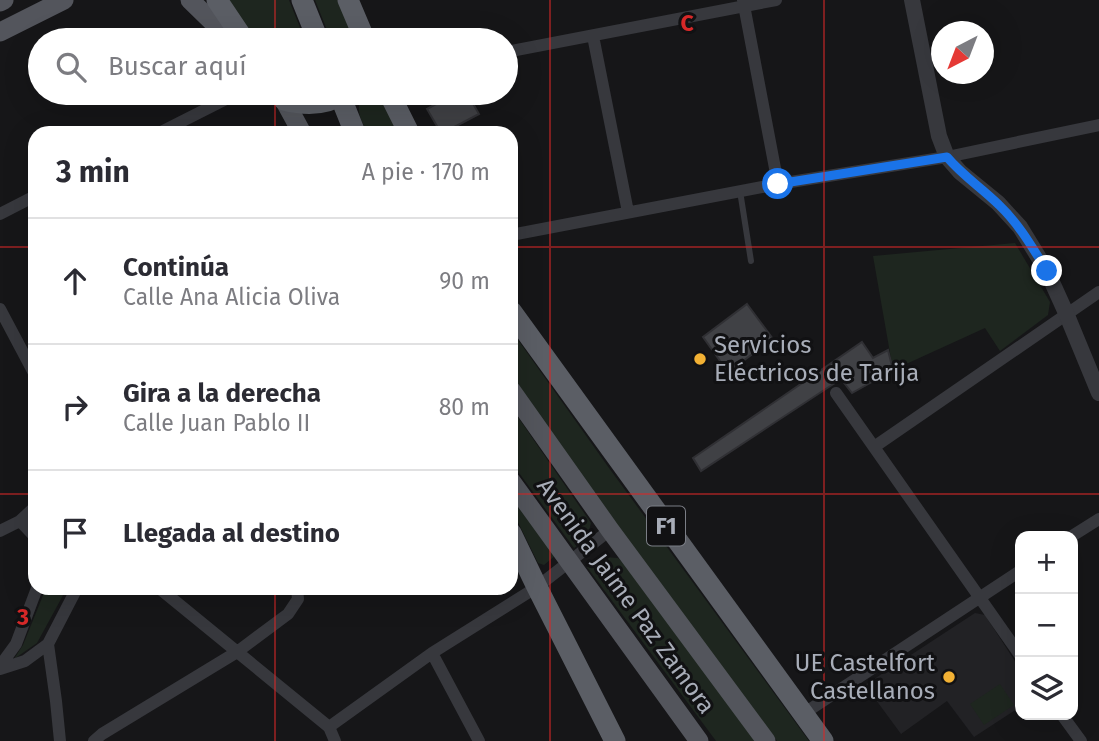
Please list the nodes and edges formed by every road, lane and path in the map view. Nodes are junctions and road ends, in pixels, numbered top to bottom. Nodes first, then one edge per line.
1 (64, 0) edge
2 (190, 0) edge
3 (217, 0) edge
4 (302, 0) edge
5 (348, 0) edge
6 (776, 0) edge
7 (912, 0) edge
8 (744, 3) edge
9 (219, 28) edge
10 (236, 28) edge
11 (313, 28) edge
12 (360, 28) edge
13 (0, 32) edge
14 (593, 36) junction
15 (518, 50) edge
16 (214, 105) edge
17 (286, 105) edge
18 (345, 105) edge
19 (395, 105) edge
20 (1099, 125) edge
21 (173, 126) edge
22 (298, 126) edge
23 (352, 126) edge
24 (406, 126) edge
25 (947, 157) junction
26 (778, 184) junction
27 (740, 191) junction
28 (28, 200) edge
29 (628, 212) junction
30 (0, 214) edge
31 (518, 235) edge
32 (751, 261) dead end
33 (1099, 292) edge
34 (0, 309) edge
35 (1066, 313) junction
36 (518, 321) edge
37 (28, 362) edge
38 (836, 393) dead end
39 (1099, 393) edge
40 (518, 400) edge
41 (874, 447) junction
42 (518, 491) edge
43 (28, 514) edge
44 (1099, 519) edge
45 (20, 521) junction
46 (28, 530) edge
47 (610, 530) junction
48 (0, 531) edge
49 (1078, 532) edge
50 (518, 548) edge
51 (569, 562) junction
52 (1015, 574) edge
53 (537, 587) junction
54 (34, 595) edge
55 (73, 595) edge
56 (168, 595) edge
57 (298, 595) edge
58 (980, 598) junction
59 (48, 644) junction
60 (1015, 648) edge
61 (237, 652) junction
62 (432, 653) junction
63 (0, 668) edge
64 (803, 714) junction
65 (1066, 720) edge
66 (329, 727) junction
67 (60, 741) edge
68 (93, 741) edge
69 (335, 741) edge
70 (479, 741) edge
71 (615, 741) edge
72 (699, 741) edge
73 (766, 741) edge
74 (823, 741) edge
75 (1081, 741) edge

1 - 13 main road
2 - 9 main road
3 - 10 highway
4 - 11 highway
5 - 12 highway
6 - 8 street
7 - 25 street
8 - 14 street
8 - 26 street
14 - 15 street
14 - 29 street
16 - 21 street
17 - 22 main road
18 - 23 highway
19 - 24 highway
20 - 25 street
25 - 26 street
25 - 35 street
26 - 27 street
27 - 29 street
27 - 32 lane
28 - 30 street
29 - 31 street
33 - 35 street
34 - 37 street
35 - 39 street
35 - 41 street
36 - 64 highway, F1
38 - 41 street
40 - 47 main road, Avenida Jaime Paz Zamora
41 - 58 street
42 - 51 main road, Avenida Jaime Paz Zamora
43 - 45 street
44 - 49 street
45 - 46 street
45 - 48 street
47 - 51 street
47 - 73 main road, Avenida Jaime Paz Zamora
50 - 53 highway
51 - 53 street
51 - 72 main road, Avenida Jaime Paz Zamora
52 - 58 street
53 - 62 street
53 - 71 highway
54 - 63 street
55 - 59 street
56 - 61 street
57 - 61 street
58 - 60 street
58 - 64 street
59 - 63 street
59 - 67 street
61 - 66 street
61 - 68 street
62 - 66 street
62 - 70 street
64 - 74 highway, F1
65 - 75 street
66 - 69 street

